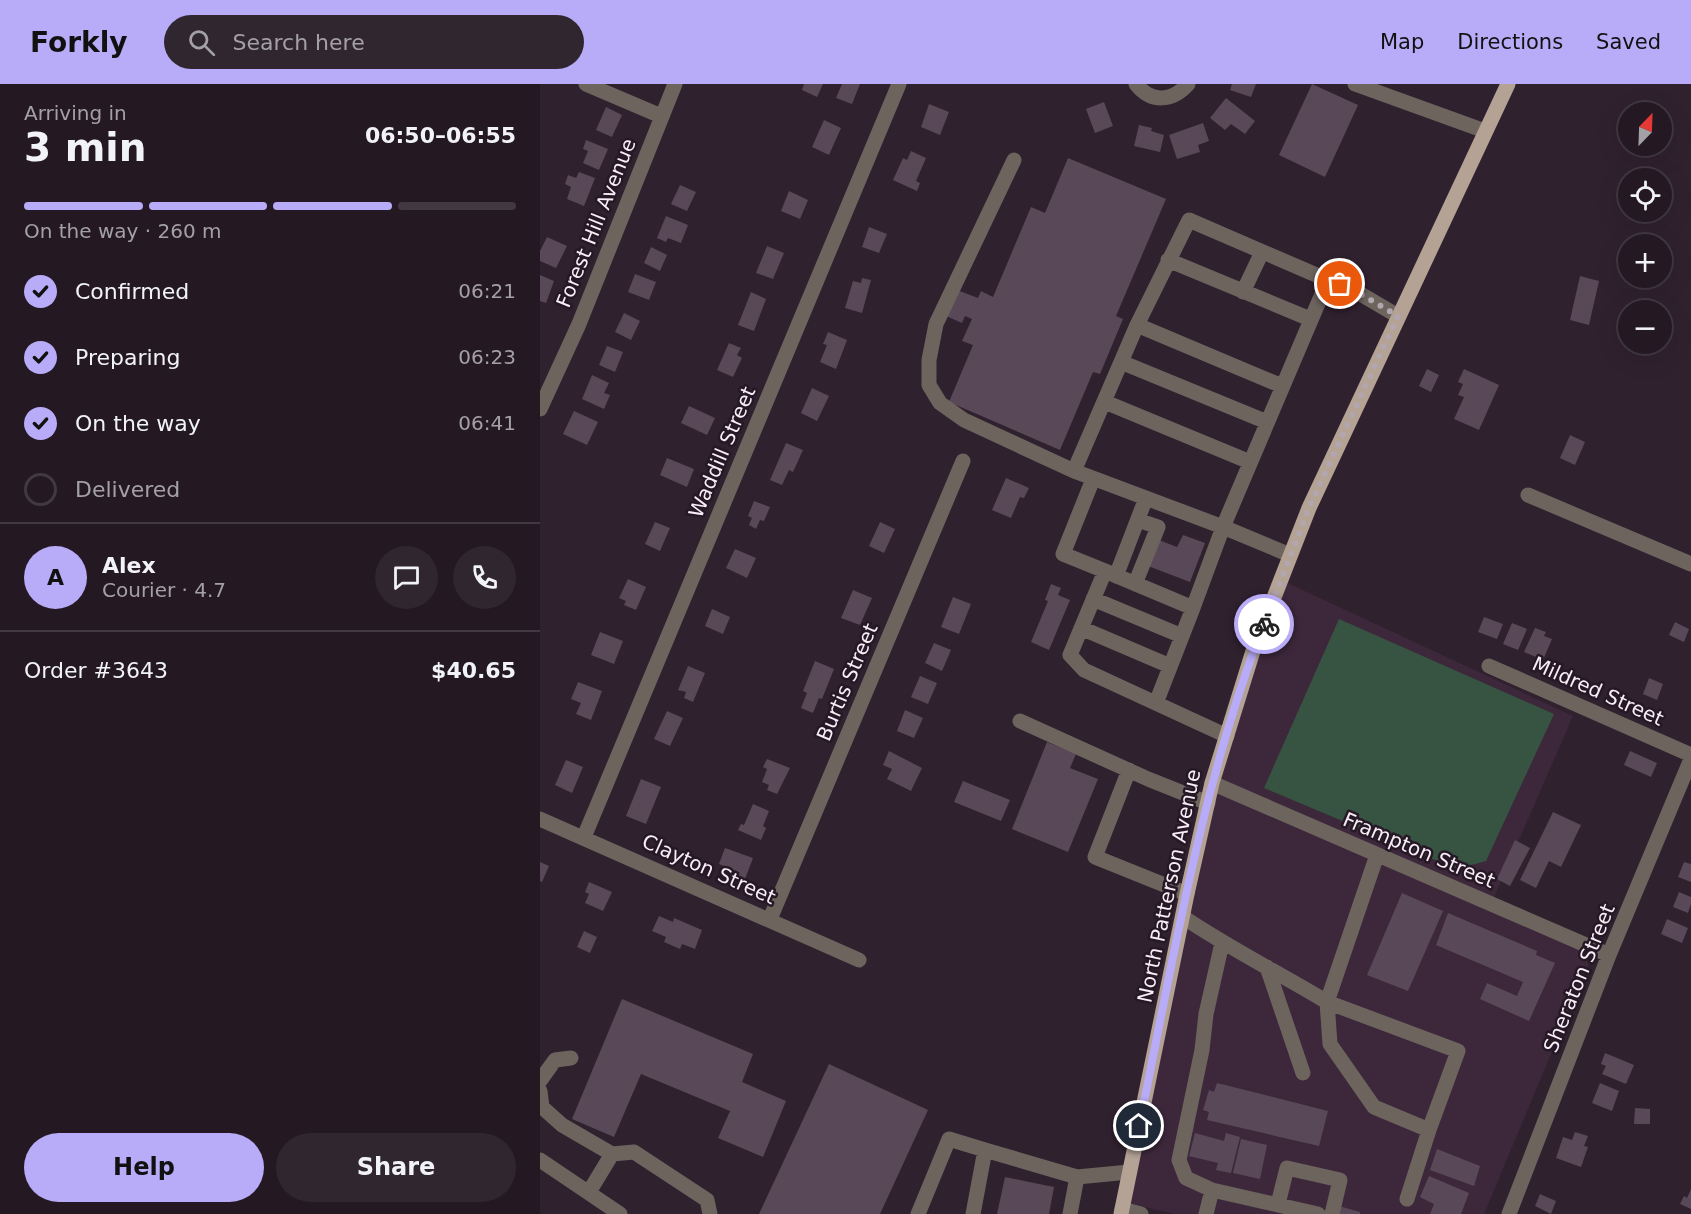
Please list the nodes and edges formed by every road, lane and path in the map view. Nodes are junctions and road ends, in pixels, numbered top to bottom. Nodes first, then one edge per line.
1 (586, 84) edge
2 (675, 84) edge
3 (899, 84) edge
4 (1136, 84) edge
5 (1188, 84) edge
6 (1355, 84) edge
7 (1508, 84) edge
8 (661, 116) junction
9 (1485, 131) junction
10 (1014, 160) dead end
11 (1262, 252) junction
12 (1168, 260) junction
13 (1328, 280) junction
14 (1243, 292) junction
15 (1398, 316) junction
16 (1310, 319) junction
17 (1137, 325) junction
18 (1121, 362) junction
19 (1282, 386) junction
20 (1105, 402) junction
21 (540, 410) edge
22 (1267, 422) junction
23 (963, 461) dead end
24 (1250, 462) junction
25 (1074, 471) junction
26 (1093, 479) junction
27 (1528, 495) dead end
28 (1146, 498) junction
29 (1138, 520) junction
30 (1223, 527) junction
31 (1290, 555) junction
32 (1691, 564) edge
33 (1110, 573) junction
34 (1136, 584) junction
35 (1093, 599) junction
36 (1193, 608) junction
37 (1081, 628) junction
38 (1182, 636) junction
39 (1170, 666) junction
40 (1489, 666) dead end
41 (1156, 703) junction
42 (1020, 722) dead end
43 (1227, 736) junction
44 (1691, 757) edge
45 (1129, 770) junction
46 (1212, 783) junction
47 (1208, 802) junction
48 (540, 819) edge
49 (584, 837) junction
50 (1377, 855) junction
51 (1187, 894) junction
52 (1183, 917) junction
53 (770, 920) junction
54 (1222, 944) junction
55 (1609, 955) junction
56 (859, 960) dead end
57 (1268, 967) junction
58 (1327, 1002) junction
59 (572, 1058) dead end
60 (1303, 1073) dead end
61 (540, 1081) edge
62 (540, 1090) edge
63 (1429, 1130) junction
64 (985, 1150) junction
65 (612, 1154) junction
66 (540, 1160) edge
67 (1130, 1172) junction
68 (1077, 1177) junction
69 (1212, 1190) junction
70 (589, 1192) junction
71 (1407, 1199) dead end
72 (1278, 1204) junction
73 (1122, 1211) edge
74 (620, 1214) edge
75 (710, 1214) edge
76 (918, 1214) edge
77 (973, 1214) edge
78 (1070, 1214) edge
79 (1141, 1214) edge
80 (1206, 1214) edge
81 (1318, 1214) edge
82 (1332, 1214) edge
83 (1509, 1214) edge

1 - 8 street
2 - 8 street, Forest Hill Avenue
3 - 49 street, Waddill Street
4 - 5 street
6 - 9 street
7 - 9 main road, North Patterson Avenue
8 - 21 street, Forest Hill Avenue
9 - 15 main road, North Patterson Avenue
10 - 25 street
11 - 12 street
11 - 13 street
11 - 14 street
12 - 14 street
12 - 17 street
13 - 15 street
13 - 16 street
14 - 16 street
15 - 31 main road, North Patterson Avenue
16 - 19 street
17 - 18 street
17 - 19 street
18 - 20 street
18 - 22 street
19 - 22 street
20 - 24 street
20 - 25 street
22 - 24 street
23 - 53 street, Burtis Street
24 - 30 street
25 - 26 street
26 - 28 street
26 - 33 street
27 - 32 street
28 - 29 street
28 - 30 street
29 - 33 street
29 - 34 street
30 - 31 street
30 - 36 street
31 - 43 main road, North Patterson Avenue
33 - 34 street
33 - 35 street
34 - 36 street
35 - 37 street
35 - 38 street
36 - 38 street
37 - 39 street
37 - 41 street
38 - 39 street
39 - 41 street
40 - 44 street, Mildred Street
41 - 43 street
42 - 45 street
43 - 46 main road, North Patterson Avenue
44 - 55 street, Sheraton Street
45 - 47 street
45 - 51 street
46 - 47 main road, North Patterson Avenue
46 - 50 street, Frampton Street
47 - 51 main road, North Patterson Avenue
48 - 49 street, Clayton Street
49 - 53 street, Clayton Street
50 - 55 street, Frampton Street
50 - 58 street
51 - 52 main road, North Patterson Avenue
52 - 54 street
52 - 67 main road, North Patterson Avenue
53 - 56 street, Clayton Street
54 - 57 street
54 - 69 street
55 - 83 street, Sheraton Street
57 - 58 street
57 - 60 street
58 - 63 street
58 - 63 street
59 - 61 street
62 - 65 street
63 - 71 street
64 - 68 street
64 - 76 street
64 - 77 street
65 - 70 street
65 - 75 street
66 - 70 street
67 - 68 street
67 - 73 main road, North Patterson Avenue
68 - 78 street
69 - 72 street
69 - 80 street
70 - 74 street
72 - 81 street
72 - 82 street
73 - 79 street

